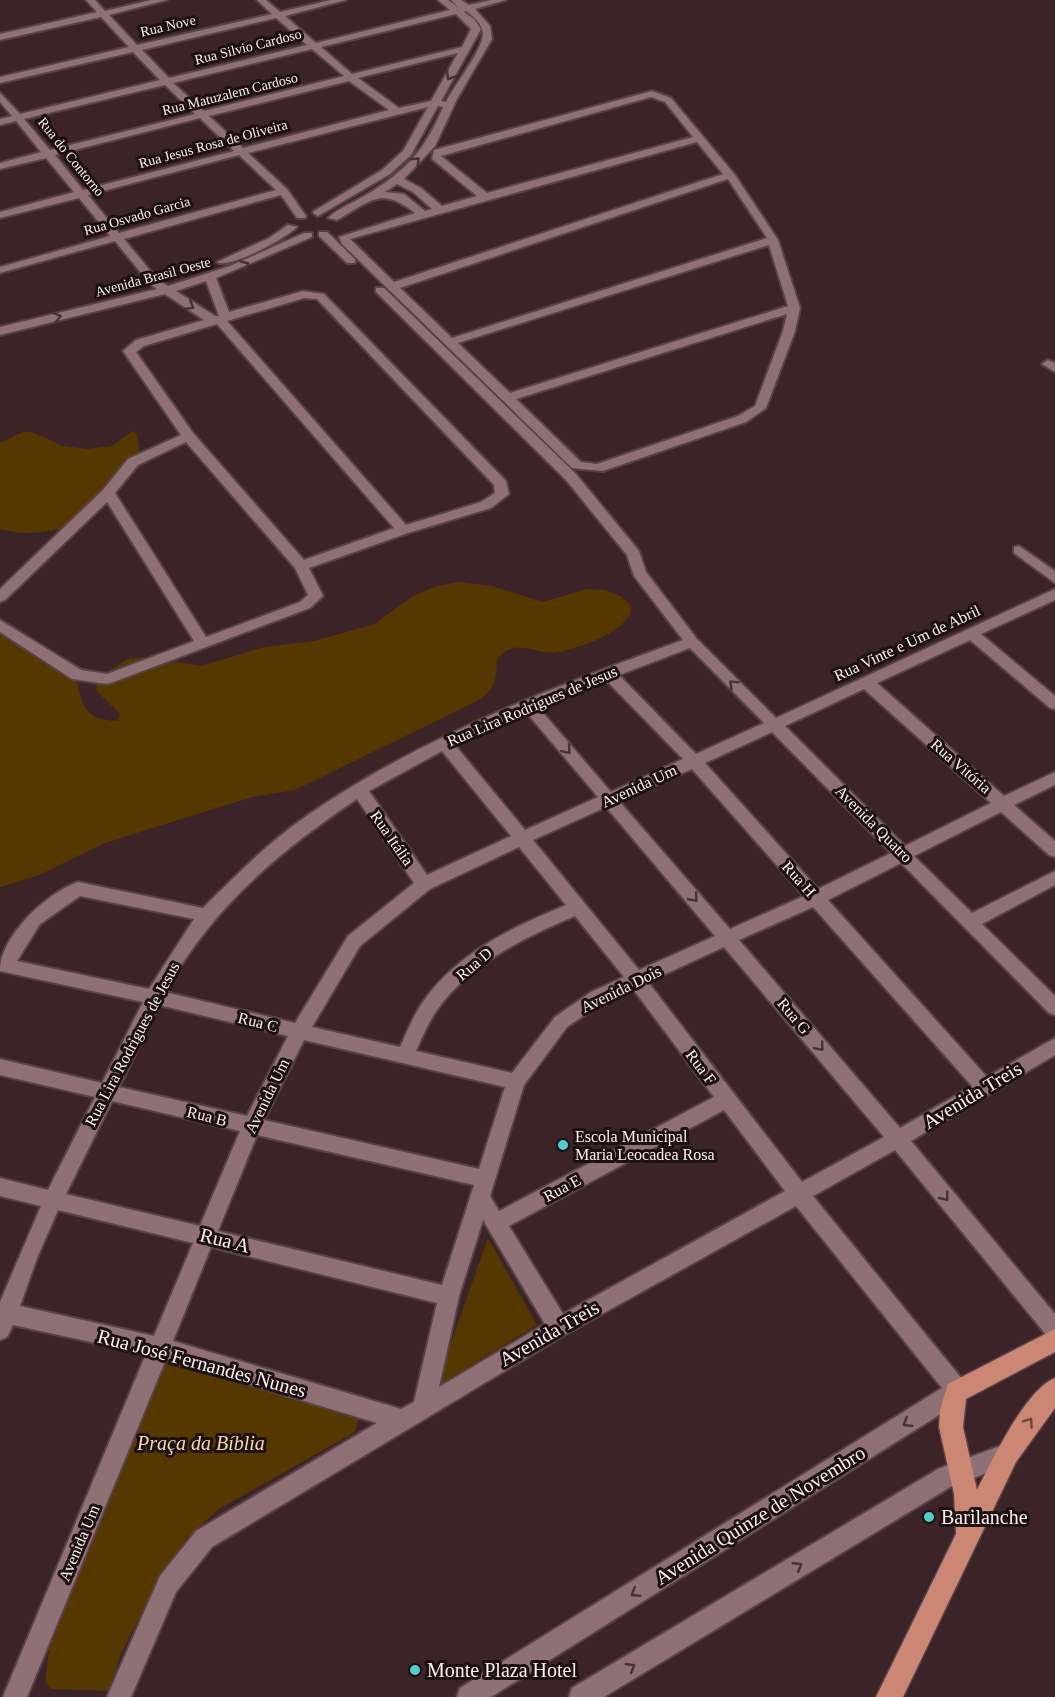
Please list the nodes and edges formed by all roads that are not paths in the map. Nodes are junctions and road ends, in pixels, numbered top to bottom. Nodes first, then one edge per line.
1 (90, 0) edge
2 (144, 0) edge
3 (163, 0) edge
4 (261, 0) edge
5 (342, 0) edge
6 (442, 0) edge
7 (455, 0) edge
8 (502, 0) edge
9 (463, 10) junction
10 (100, 12) junction
11 (278, 15) junction
12 (0, 32) edge
13 (0, 37) edge
14 (315, 45) junction
15 (136, 48) junction
16 (467, 48) junction
17 (351, 77) junction
18 (0, 80) edge
19 (166, 81) junction
20 (0, 96) edge
21 (434, 103) junction
22 (449, 105) junction
23 (397, 111) junction
24 (204, 114) junction
25 (20, 117) junction
26 (0, 122) edge
27 (699, 138) junction
28 (241, 150) junction
29 (48, 154) junction
30 (0, 166) edge
31 (386, 172) junction
32 (730, 175) junction
33 (397, 178) junction
34 (283, 191) junction
35 (82, 193) junction
36 (374, 195) junction
37 (486, 198) junction
38 (440, 210) junction
39 (318, 213) junction
40 (423, 214) junction
41 (0, 215) edge
42 (301, 216) junction
43 (333, 218) junction
44 (292, 227) junction
45 (323, 234) junction
46 (308, 235) junction
47 (117, 237) junction
48 (773, 240) junction
49 (0, 270) edge
50 (211, 278) junction
51 (154, 282) junction
52 (392, 286) junction
53 (166, 291) junction
54 (794, 308) junction
55 (0, 319) edge
56 (219, 319) junction
57 (0, 331) edge
58 (450, 342) junction
59 (508, 398) junction
60 (188, 436) junction
61 (108, 493) junction
62 (403, 530) junction
63 (1019, 550) dead end
64 (301, 566) junction
65 (1055, 578) edge
66 (1055, 594) edge
67 (0, 597) edge
68 (0, 625) edge
69 (971, 633) junction
70 (692, 642) junction
71 (203, 643) junction
72 (609, 674) junction
73 (866, 682) junction
74 (1055, 704) edge
75 (528, 706) junction
76 (774, 725) junction
77 (444, 742) junction
78 (694, 761) junction
79 (1055, 778) edge
80 (360, 791) junction
81 (610, 800) junction
82 (1003, 803) junction
83 (521, 840) junction
84 (1055, 851) edge
85 (905, 854) junction
86 (1055, 878) edge
87 (424, 884) junction
88 (816, 898) junction
89 (576, 908) junction
90 (206, 915) junction
91 (971, 922) junction
92 (728, 939) junction
93 (2, 964) edge
94 (637, 981) junction
95 (154, 997) junction
96 (1055, 1008) edge
97 (299, 1032) junction
98 (1055, 1046) edge
99 (404, 1057) junction
100 (0, 1067) edge
101 (516, 1082) junction
102 (985, 1088) junction
103 (107, 1092) junction
104 (725, 1100) junction
105 (251, 1127) junction
106 (898, 1139) junction
107 (0, 1187) edge
108 (482, 1188) junction
109 (798, 1192) junction
110 (52, 1200) junction
111 (494, 1224) junction
112 (208, 1236) junction
113 (448, 1296) junction
114 (2, 1318) edge
115 (559, 1327) junction
116 (1055, 1330) edge
117 (1055, 1340) edge
118 (160, 1347) junction
119 (1055, 1389) edge
120 (957, 1392) junction
121 (423, 1407) junction
122 (402, 1420) junction
123 (1008, 1454) junction
124 (960, 1470) junction
125 (963, 1548) junction
126 (15, 1697) edge
127 (119, 1697) edge
128 (469, 1697) edge
129 (581, 1697) edge
130 (889, 1697) edge

1 - 10 street
2 - 10 street
3 - 10 street
4 - 11 street
5 - 11 street, Rua Nove
6 - 9 street
7 - 9 street
8 - 9 street, Rua Silvio Cardoso
9 - 14 street, Rua Silvio Cardoso
9 - 16 street
9 - 22 street
10 - 12 street
10 - 13 street
10 - 15 street
11 - 14 street
11 - 15 street, Rua Nove
14 - 17 street
14 - 19 street, Rua Silvio Cardoso
15 - 18 street, Rua Nove
15 - 19 street
16 - 17 street, Rua Matuzalem Cardoso
16 -> 21 street
17 - 23 street
17 - 24 street, Rua Matuzalem Cardoso
19 - 24 street
19 - 25 street, Rua Silvio Cardoso
20 - 25 street, Rua do Contorno
21 - 22 street, Rua Jesus Rosa de Oliveira
21 - 23 street, Rua Jesus Rosa de Oliveira
21 - 31 street
33 -> 22 street
23 - 28 street, Rua Jesus Rosa de Oliveira
24 - 28 street
24 - 29 street, Rua Matuzalem Cardoso
25 - 26 street, Rua Silvio Cardoso
25 - 29 street, Rua do Contorno
27 - 32 street
27 - 37 street
27 - 37 street
28 - 34 street
28 - 35 street, Rua Jesus Rosa de Oliveira
29 - 30 street, Rua Matuzalem Cardoso
29 - 35 street, Rua do Contorno
31 - 33 street
31 - 39 street
32 - 48 street
32 - 52 street
33 - 36 street
33 - 38 street
34 - 42 street
34 - 47 street, Rua Osvado Garcia
35 - 41 street, Rua Jesus Rosa de Oliveira
35 - 47 street, Rua do Contorno
36 - 40 street
36 - 43 street
37 - 38 street
38 - 40 street
39 - 42 street
39 - 43 street
40 - 52 street
42 - 44 street, Avenida Brasil Oeste
43 - 45 street
44 - 46 street
44 - 51 street, Avenida Brasil Oeste
45 - 46 street
45 - 70 street, Avenida Quatro
50 -> 46 street, Avenida Brasil Oeste
47 - 49 street, Rua Osvado Garcia
47 - 51 street, Rua do Contorno
48 - 54 street
48 - 58 street
50 - 53 street, Avenida Brasil Oeste
50 - 56 street
51 - 53 street, Rua do Contorno
51 - 55 street, Avenida Brasil Oeste
52 - 58 street
53 -> 56 street, Rua do Contorno
57 -> 53 street, Avenida Brasil Oeste
54 - 59 street
54 - 59 street
56 - 60 street
56 - 62 street
56 - 62 street
58 - 59 street
60 - 61 street
60 - 64 street
61 - 67 street
61 - 71 street
62 - 64 street
63 - 65 street
64 - 71 street
66 - 69 street, Rua Vinte e Um de Abril
68 - 71 street
69 - 73 street, Rua Vinte e Um de Abril
69 - 74 street
70 - 72 street, Rua Lira Rodrigues de Jesus
76 -> 70 street, Avenida Quatro
72 - 75 street, Rua Lira Rodrigues de Jesus
72 - 78 street, Rua H
73 - 76 street, Rua Vinte e Um de Abril
73 - 82 street, Rua Vitória
75 - 77 street, Rua Lira Rodrigues de Jesus
75 -> 81 street, Rua G
76 - 78 street, Avenida Um
76 - 85 street, Avenida Quatro
77 - 80 street, Rua Lira Rodrigues de Jesus
77 - 83 street, Rua F
78 - 81 street, Avenida Um
78 - 88 street, Rua H
79 - 82 street, Avenida Dois
80 - 87 street, Rua Itália
80 - 90 street, Rua Lira Rodrigues de Jesus
81 - 83 street, Avenida Um
81 -> 92 street, Rua G
82 - 84 street, Rua Vitória
82 - 85 street, Avenida Dois
83 - 87 street, Avenida Um
83 - 89 street, Rua F
85 - 88 street, Avenida Dois
85 - 91 street, Avenida Quatro
86 - 91 street
87 - 97 street, Avenida Um
88 - 92 street, Avenida Dois
88 - 102 street, Rua H
89 - 94 street, Rua F
89 - 99 street, Rua D
90 - 93 street
90 - 95 street, Rua Lira Rodrigues de Jesus
91 - 96 street, Avenida Quatro
92 - 94 street, Avenida Dois
92 -> 106 street, Rua G
93 - 95 street, Rua C
94 - 101 street, Avenida Dois
94 - 104 street, Rua F
95 - 97 street, Rua C
95 - 103 street, Rua Lira Rodrigues de Jesus
97 - 99 street, Rua C
97 - 105 street, Avenida Um
98 - 102 street, Avenida Treis
99 - 101 street, Rua C
100 - 103 street, Rua B
101 - 108 street, Avenida Dois
102 - 106 street, Avenida Treis
103 - 105 street, Rua B
103 - 110 street, Rua Lira Rodrigues de Jesus
104 - 109 street, Rua F
104 - 111 street, Rua E
105 - 108 street, Rua B
105 - 112 street, Avenida Um
106 - 109 street, Avenida Treis
106 -> 116 street, Rua G
107 - 110 street, Rua A
108 - 111 street
108 - 113 street, Avenida Dois
109 - 115 street, Avenida Treis
109 - 120 street, Rua F
110 - 112 street, Rua A
110 - 114 street, Rua Lira Rodrigues de Jesus
111 - 115 street
112 - 113 street, Rua A
112 - 118 street, Avenida Um
113 - 121 street, Avenida Dois
114 - 118 street, Rua José Fernandes Nunes
115 - 121 street, Avenida Treis
117 - 120 main road, Avenida Quinze de Novembro
118 - 122 street, Rua José Fernandes Nunes
118 - 126 street, Avenida Um
123 -> 119 main road
120 - 124 main road
120 -> 128 street, Avenida Quinze de Novembro
121 - 122 street, Avenida Treis
122 - 127 street, Avenida Treis
123 - 124 street
123 - 125 main road
124 - 125 main road
129 -> 124 street
125 - 130 main road

